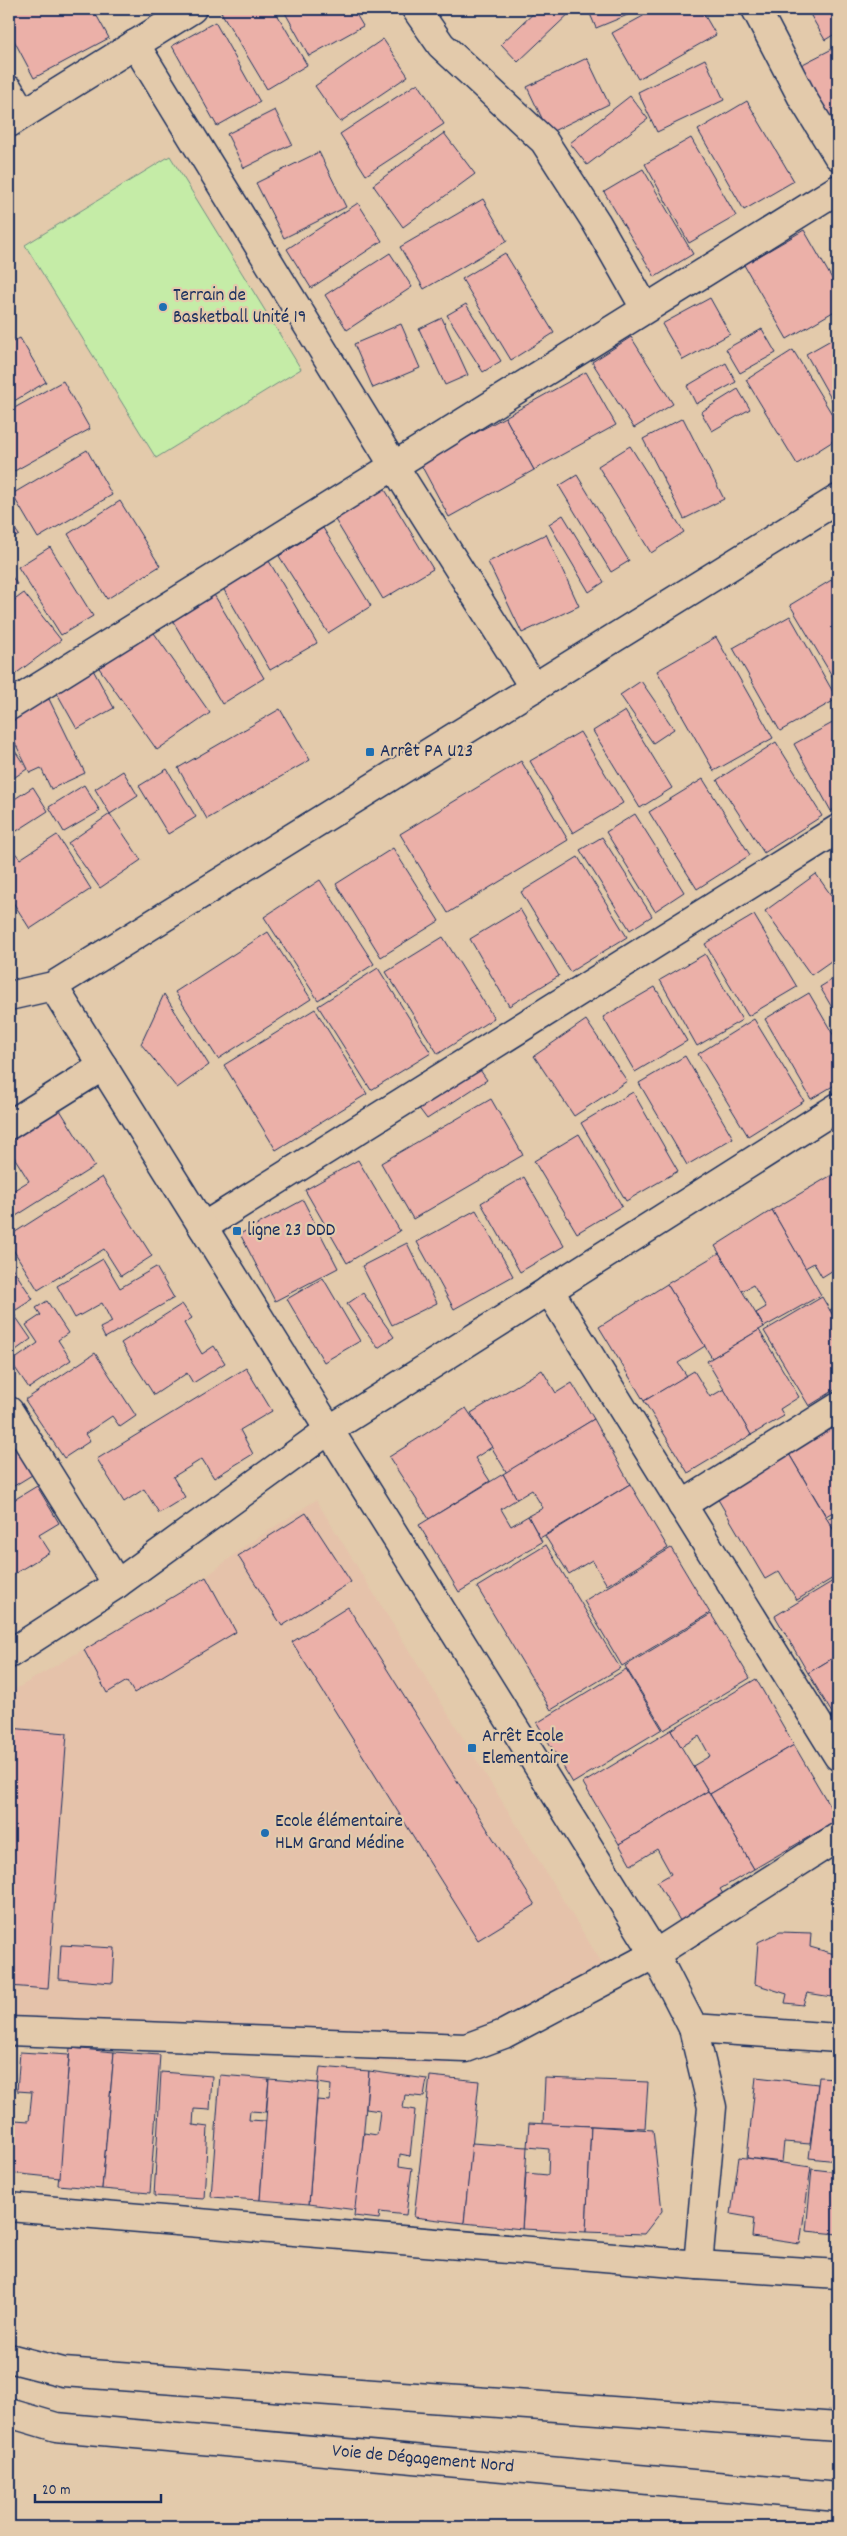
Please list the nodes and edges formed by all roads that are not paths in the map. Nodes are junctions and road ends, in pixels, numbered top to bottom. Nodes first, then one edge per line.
1 (192, 9) edge
2 (416, 9) edge
3 (756, 9) edge
4 (135, 44) junction
5 (9, 90) edge
6 (16, 119) edge
7 (838, 156) edge
8 (838, 189) edge
9 (645, 308) junction
10 (394, 466) junction
11 (838, 499) edge
12 (534, 688) junction
13 (9, 706) edge
14 (838, 830) edge
15 (53, 986) junction
16 (9, 996) edge
17 (103, 1066) junction
18 (838, 1107) edge
19 (9, 1125) edge
20 (203, 1227) junction
21 (549, 1290) junction
22 (838, 1407) edge
23 (9, 1411) edge
24 (329, 1430) junction
25 (682, 1505) junction
26 (117, 1584) junction
27 (9, 1654) edge
28 (838, 1756) edge
29 (838, 1837) edge
30 (655, 1954) junction
31 (693, 2028) junction
32 (9, 2031) edge
33 (838, 2038) edge
34 (9, 2207) edge
35 (698, 2265) junction
36 (838, 2274) edge
37 (9, 2358) edge
38 (9, 2413) edge
39 (838, 2427) edge
40 (838, 2497) edge

1 - 4 main road
2 - 9 main road
3 - 7 main road
4 - 6 main road
4 - 10 main road
5 - 6 main road
8 - 9 main road
9 - 10 main road
10 - 12 main road
10 - 13 main road
11 - 12 main road
12 - 15 main road
14 - 20 main road
15 - 16 main road
15 - 17 main road
17 - 19 main road
17 - 20 main road
18 - 21 main road
20 - 24 main road
21 - 24 main road
21 - 25 main road
22 - 25 main road
23 - 26 main road
24 - 26 main road
24 - 30 main road
25 - 28 main road
26 - 27 main road
29 - 30 main road
30 - 31 main road
30 - 32 main road
31 - 33 main road
31 - 35 main road
34 - 35 main road
35 - 36 main road
37 - 39 main road
38 - 40 main road, Voie de Dégagement Nord

